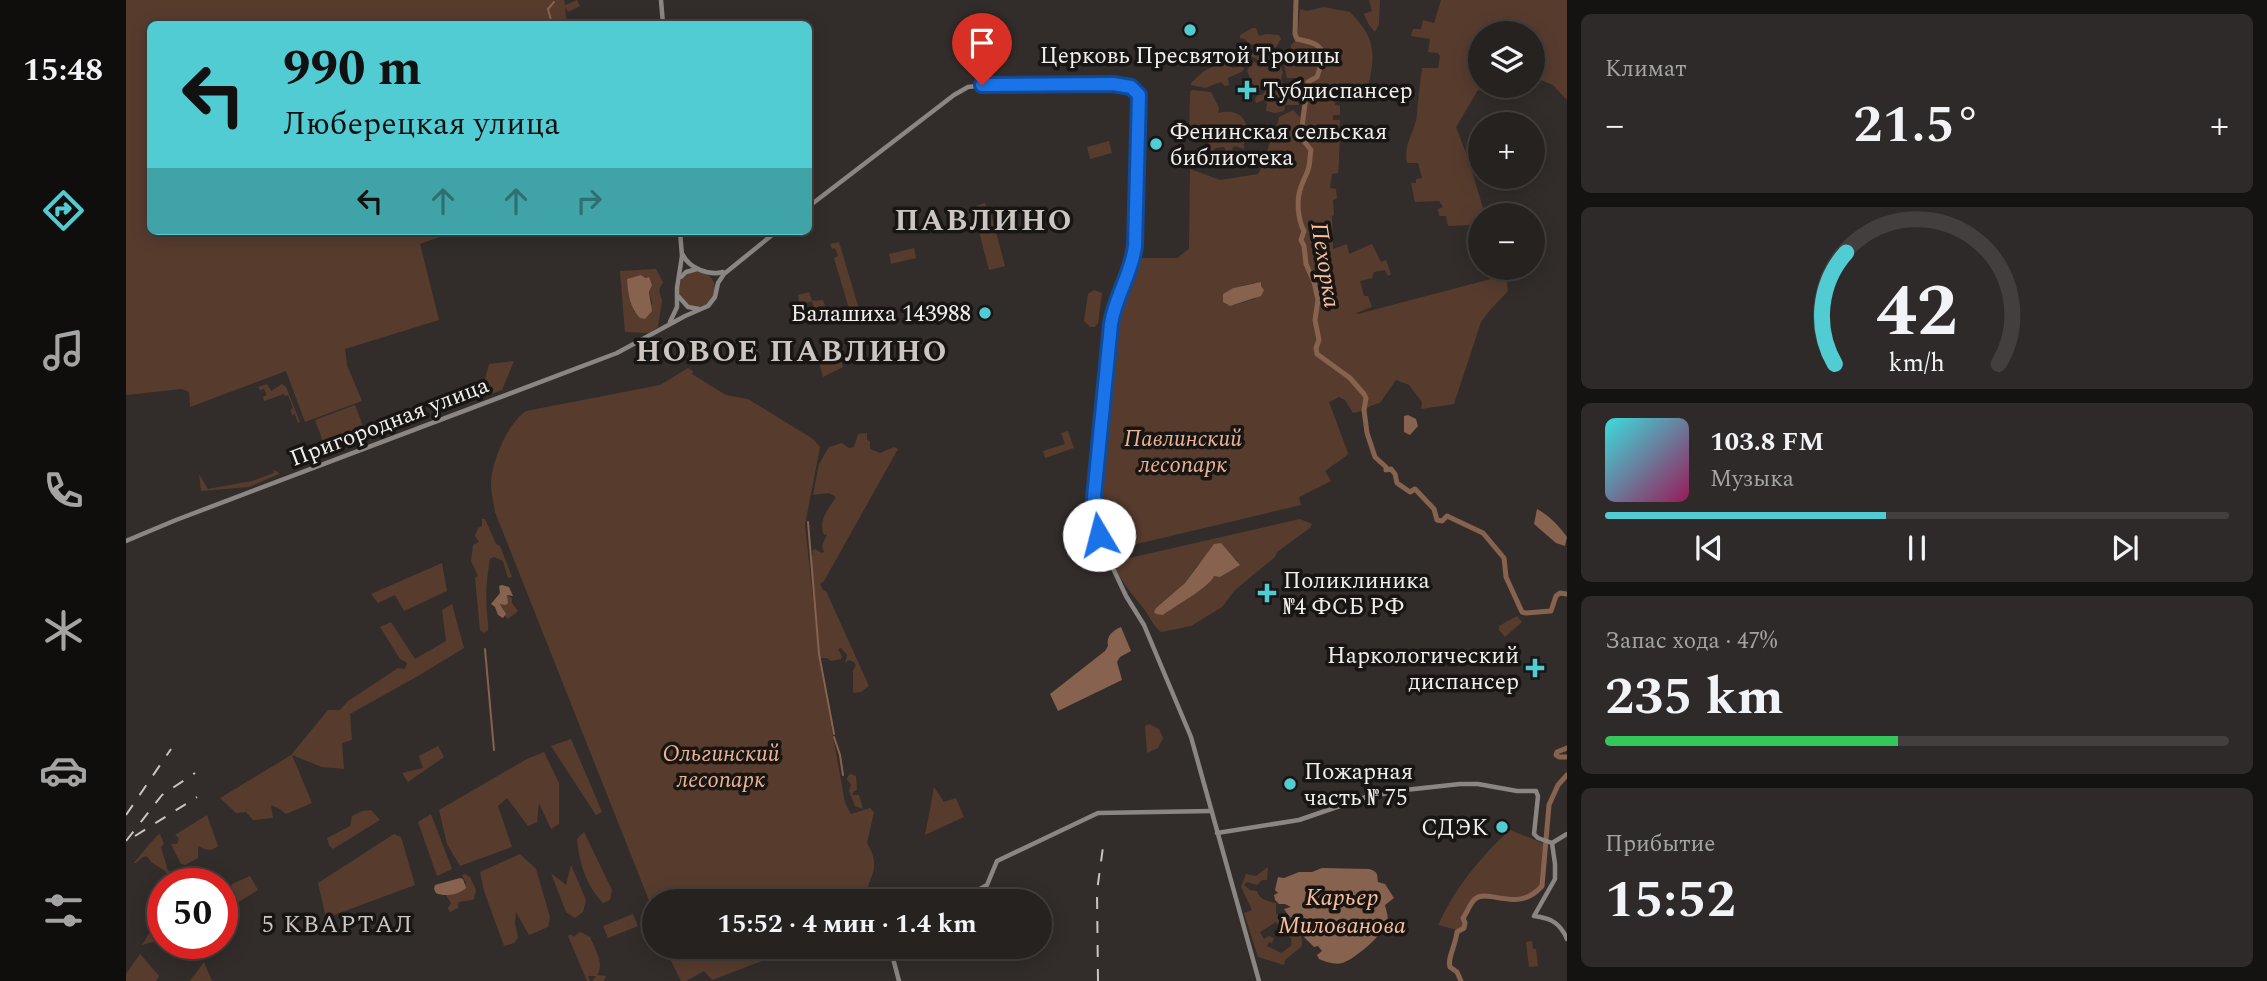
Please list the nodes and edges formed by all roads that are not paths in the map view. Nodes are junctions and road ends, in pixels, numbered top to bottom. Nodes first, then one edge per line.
1 (661, 0) edge
2 (663, 21) edge
3 (812, 204) edge
4 (680, 235) edge
5 (772, 235) edge
6 (682, 251) junction
7 (729, 269) junction
8 (704, 270) junction
9 (679, 280) junction
10 (717, 290) junction
11 (677, 292) junction
12 (704, 308) junction
13 (662, 328) junction
14 (126, 541) edge
15 (1211, 811) junction
16 (1217, 834) junction
17 (1567, 834) edge
18 (1550, 842) junction
19 (980, 889) edge
20 (1567, 939) edge
21 (893, 959) edge
22 (899, 981) edge
23 (1259, 981) edge

1 - 2 main road
3 - 15 main road
4 - 6 main road
5 - 7 main road
6 - 8 main road
6 - 9 main road
7 - 8 main road
7 - 10 main road
8 - 9 main road
8 - 10 main road
9 - 11 main road
10 - 12 main road
11 - 12 main road
11 - 13 main road
12 - 13 main road, Пригородная улица
13 - 14 main road, Пригородная улица
15 - 16 main road
15 - 19 main road
16 - 18 main road
16 - 23 main road
17 - 18 main road
18 - 20 main road
21 - 22 main road

